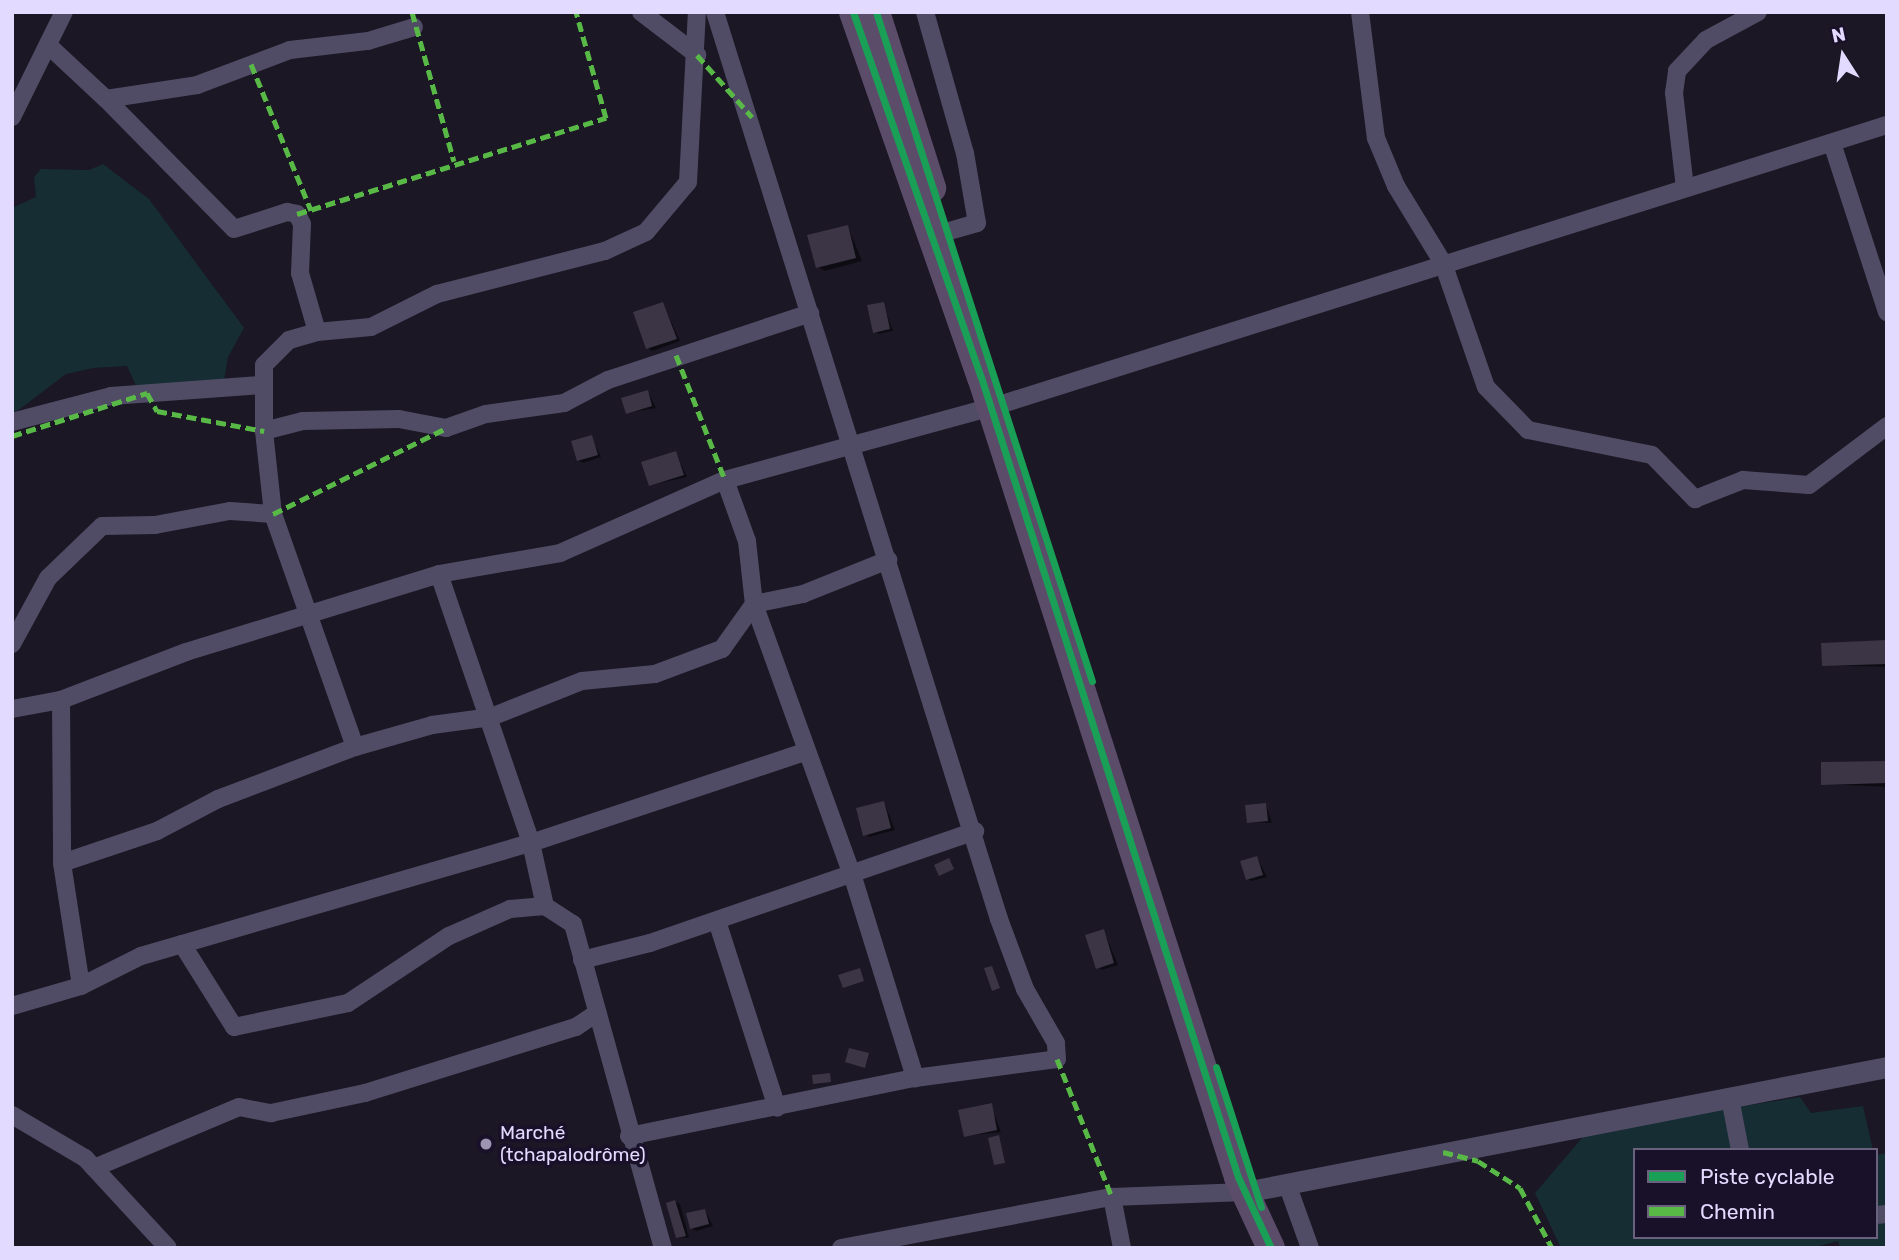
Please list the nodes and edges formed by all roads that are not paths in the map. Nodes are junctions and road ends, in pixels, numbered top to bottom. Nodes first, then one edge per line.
1 (64, 12) edge
2 (641, 12) edge
3 (697, 12) edge
4 (715, 12) edge
5 (853, 12) edge
6 (876, 12) edge
7 (925, 12) edge
8 (1360, 12) edge
9 (1758, 12) edge
10 (414, 27) dead end
11 (48, 45) junction
12 (697, 55) junction
13 (106, 99) junction
14 (12, 117) edge
15 (1887, 125) edge
16 (1832, 143) junction
17 (1685, 188) junction
18 (946, 233) junction
19 (1443, 263) junction
20 (1887, 312) edge
21 (810, 313) junction
22 (317, 332) junction
23 (261, 385) junction
24 (996, 406) junction
25 (12, 422) edge
26 (1887, 426) edge
27 (264, 431) junction
28 (851, 444) junction
29 (725, 480) junction
30 (274, 514) junction
31 (888, 560) junction
32 (439, 574) junction
33 (754, 604) junction
34 (311, 614) junction
35 (12, 644) edge
36 (61, 700) junction
37 (12, 709) edge
38 (491, 717) junction
39 (355, 747) junction
40 (804, 752) junction
41 (975, 831) junction
42 (531, 843) junction
43 (62, 863) junction
44 (852, 874) junction
45 (545, 906) junction
46 (717, 921) junction
47 (182, 944) junction
48 (582, 960) junction
49 (81, 986) junction
50 (12, 1006) edge
51 (595, 1014) junction
52 (1887, 1067) edge
53 (915, 1078) junction
54 (1730, 1098) junction
55 (777, 1108) junction
56 (12, 1115) edge
57 (629, 1136) junction
58 (1740, 1148) edge
59 (94, 1168) junction
60 (1287, 1184) junction
61 (1251, 1191) junction
62 (1112, 1197) junction
63 (168, 1248) edge
64 (663, 1248) edge
65 (841, 1248) edge
66 (1122, 1248) edge
67 (1271, 1248) edge
68 (1310, 1248) edge

1 - 11 street
2 - 12 street
3 - 12 street
4 - 21 street
5 - 24 main road
6 - 18 main road
7 - 18 street
8 - 19 street
9 - 17 street
10 - 13 street
11 - 13 street
11 - 14 street
12 - 22 street
13 - 22 street
15 - 16 street
16 - 17 street
16 - 20 street
17 - 19 street
18 - 24 main road
19 - 24 street
19 - 26 street
21 - 27 street
21 - 28 street
22 - 23 street
23 - 25 street
23 - 27 street
24 - 28 street
24 - 61 main road
27 - 30 street
28 - 29 street
28 - 31 street
29 - 32 street
29 - 33 street
30 - 34 street
30 - 35 street
31 - 33 street
31 - 41 street
32 - 34 street
32 - 38 street
33 - 38 street
33 - 40 street
34 - 36 street
34 - 39 street
36 - 37 street
36 - 43 street
38 - 39 street
38 - 42 street
39 - 43 street
40 - 42 street
40 - 44 street
41 - 44 street
41 - 53 street
42 - 45 street
42 - 47 street
43 - 49 street
44 - 46 street
44 - 53 street
45 - 47 street
45 - 48 street
46 - 48 street
46 - 55 street
47 - 49 street
48 - 51 street
49 - 50 street
51 - 57 street
51 - 59 street
52 - 54 street
53 - 55 street
54 - 58 street
54 - 60 street
55 - 57 street
56 - 59 street
57 - 64 street
59 - 63 street
60 - 61 street
60 - 68 street
61 - 62 street
61 - 67 main road
62 - 65 street
62 - 66 street

